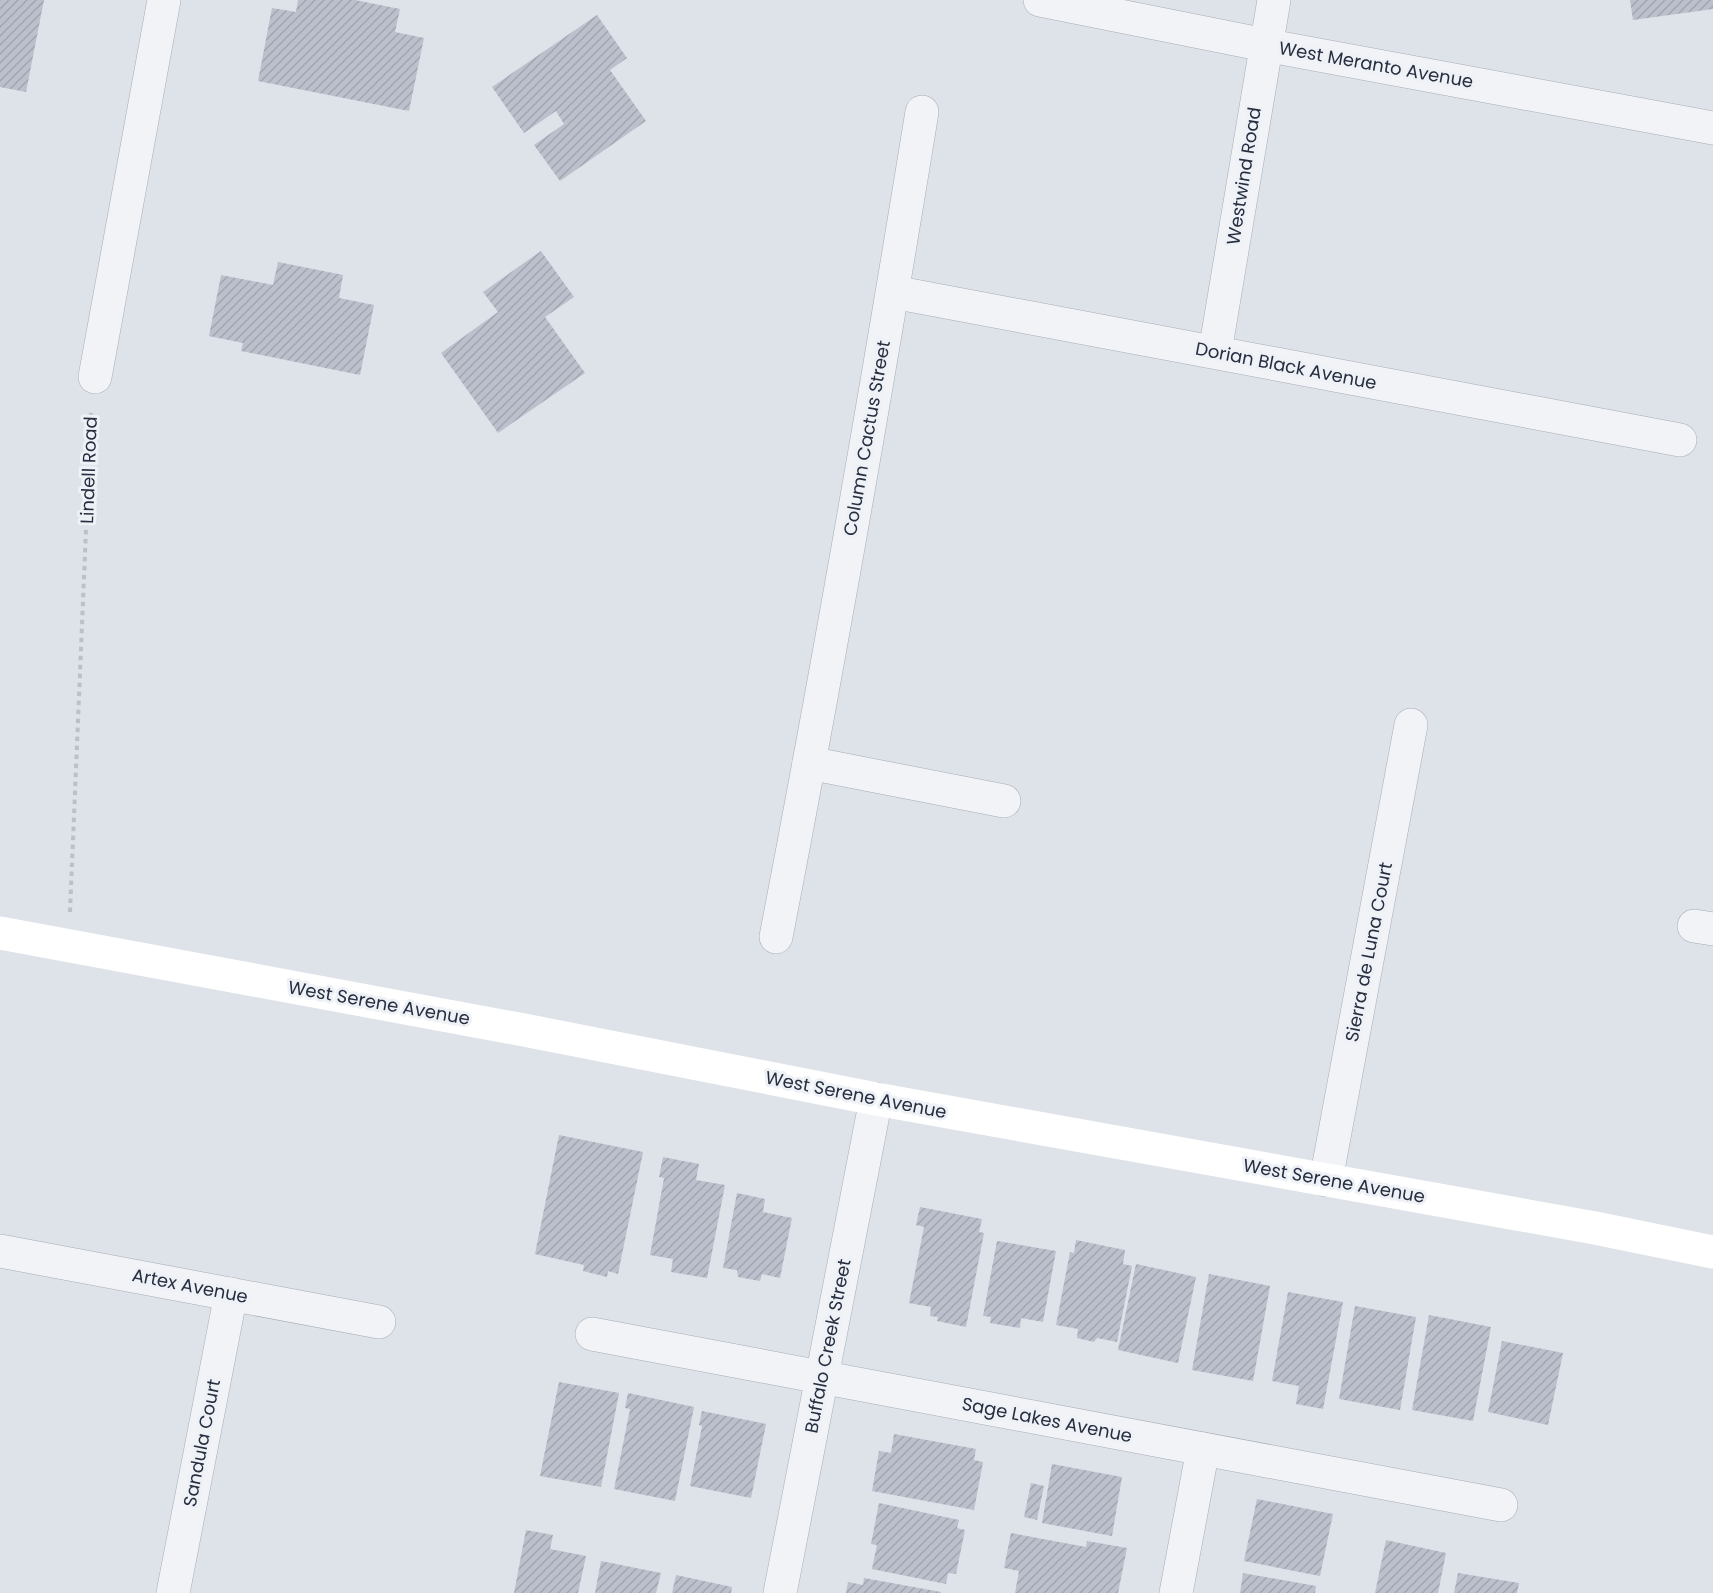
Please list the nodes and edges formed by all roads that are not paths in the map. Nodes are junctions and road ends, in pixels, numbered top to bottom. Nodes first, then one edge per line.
1 (164, 0) edge
2 (1040, 0) edge
3 (1274, 0) edge
4 (1265, 45) junction
5 (922, 112) dead end
6 (1713, 128) edge
7 (893, 292) junction
8 (1215, 352) junction
9 (94, 377) road end
10 (1680, 440) dead end
11 (1411, 724) dead end
12 (810, 763) junction
13 (1004, 801) dead end
14 (0, 933) edge
15 (776, 937) dead end
16 (876, 1099) junction
17 (1326, 1180) junction
18 (0, 1251) edge
19 (1713, 1252) edge
20 (231, 1294) junction
21 (380, 1322) dead end
22 (592, 1334) dead end
23 (822, 1378) junction
24 (1203, 1449) junction
25 (1501, 1505) dead end
26 (173, 1593) edge
27 (780, 1593) edge
28 (1176, 1593) edge

1 - 9 street
2 - 4 street, West Meranto Avenue
3 - 4 street, Westwind Road
4 - 6 street, West Meranto Avenue
4 - 8 street, Westwind Road
5 - 7 street, Column Cactus Street
7 - 8 street, Dorian Black Avenue
7 - 12 street, Column Cactus Street
8 - 10 street, Dorian Black Avenue
11 - 17 street, Sierra de Luna Court
12 - 13 street
12 - 15 street, Column Cactus Street
14 - 16 street, West Serene Avenue
16 - 17 street, West Serene Avenue
16 - 23 street, Buffalo Creek Street
17 - 19 street, West Serene Avenue
18 - 20 street, Artex Avenue
20 - 21 street, Artex Avenue
20 - 26 street, Sandula Court
22 - 23 street, Sage Lakes Avenue
23 - 24 street, Sage Lakes Avenue
23 - 27 street, Buffalo Creek Street
24 - 25 street, Sage Lakes Avenue
24 - 28 street

